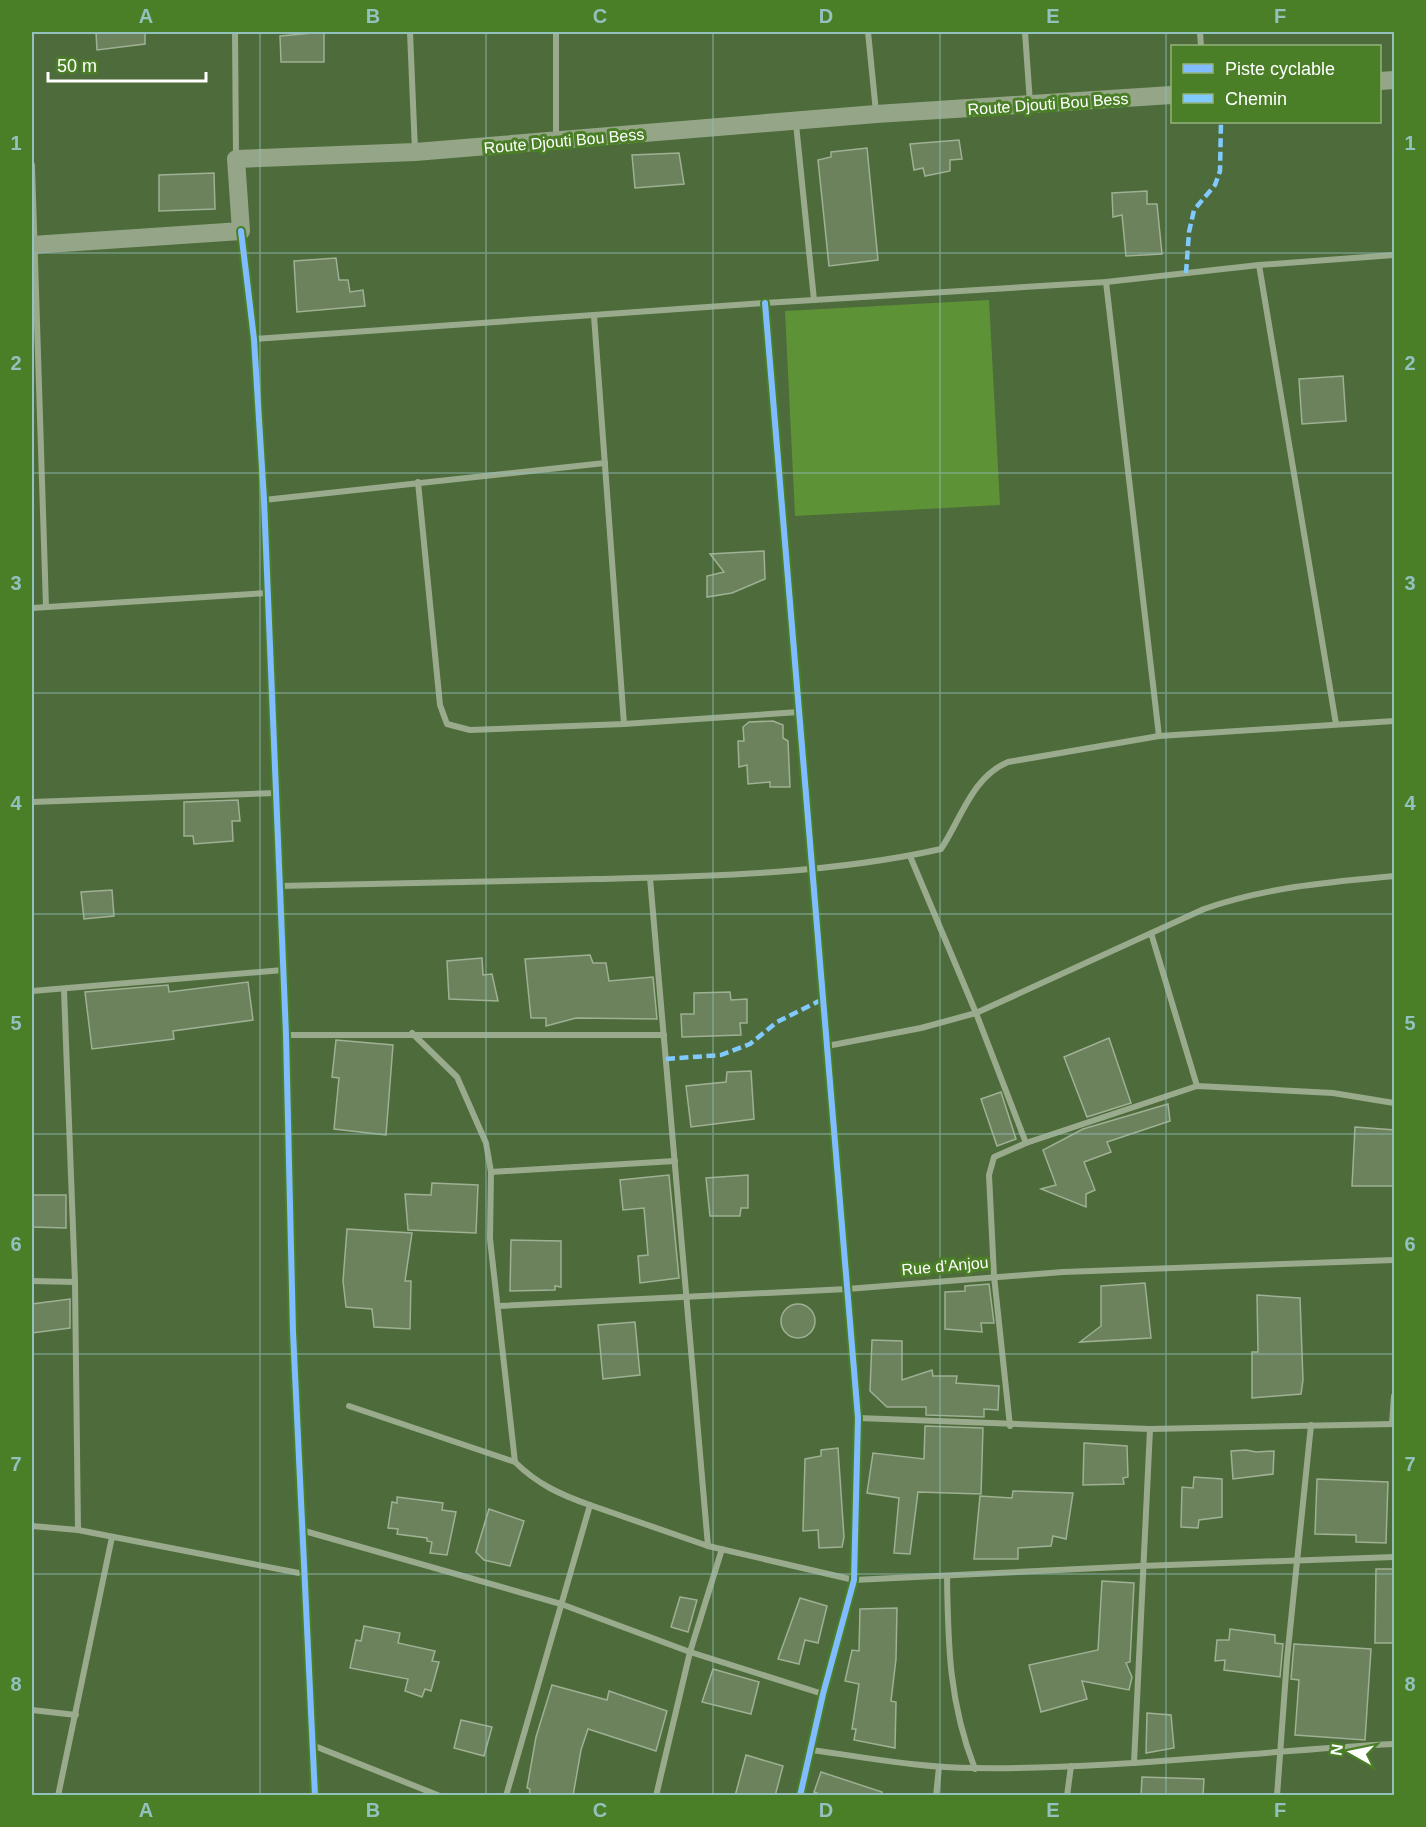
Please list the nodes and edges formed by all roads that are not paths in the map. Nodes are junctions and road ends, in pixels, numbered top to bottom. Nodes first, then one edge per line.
1 (234, 32) edge
2 (410, 32) edge
3 (556, 32) edge
4 (868, 32) edge
5 (1025, 32) edge
6 (1171, 95) edge
7 (1030, 106) junction
8 (876, 114) junction
9 (796, 121) junction
10 (556, 142) junction
11 (415, 152) junction
12 (236, 159) junction
13 (32, 165) edge
14 (241, 231) junction
15 (33, 244) edge
16 (1395, 255) edge
17 (1258, 265) junction
18 (1106, 282) junction
19 (814, 300) junction
20 (765, 303) junction
21 (594, 316) junction
22 (254, 339) junction
23 (605, 463) junction
24 (418, 482) junction
25 (264, 500) junction
26 (267, 593) junction
27 (46, 607) junction
28 (32, 608) edge
29 (799, 712) junction
30 (1395, 721) edge
31 (624, 724) junction
32 (1336, 724) junction
33 (1159, 736) junction
34 (277, 793) junction
35 (32, 802) edge
36 (910, 856) junction
37 (812, 870) junction
38 (1395, 876) edge
39 (650, 878) junction
40 (279, 886) junction
41 (1151, 933) junction
42 (283, 970) junction
43 (64, 990) junction
44 (32, 991) edge
45 (976, 1013) junction
46 (412, 1034) junction
47 (286, 1035) junction
48 (664, 1035) junction
49 (827, 1046) junction
50 (1197, 1086) junction
51 (1395, 1104) edge
52 (1026, 1143) junction
53 (675, 1161) junction
54 (491, 1172) junction
55 (1395, 1260) edge
56 (994, 1275) junction
57 (32, 1281) edge
58 (75, 1282) junction
59 (847, 1289) junction
60 (687, 1295) junction
61 (498, 1306) junction
62 (1395, 1396) edge
63 (349, 1406) dead end
64 (858, 1418) junction
65 (1393, 1424) edge
66 (1311, 1425) junction
67 (1010, 1426) junction
68 (1150, 1429) junction
69 (515, 1462) junction
70 (590, 1505) junction
71 (32, 1526) edge
72 (78, 1530) junction
73 (301, 1530) junction
74 (112, 1537) junction
75 (708, 1546) junction
76 (722, 1549) junction
77 (1395, 1557) edge
78 (1298, 1562) junction
79 (1141, 1566) junction
80 (304, 1574) junction
81 (947, 1576) junction
82 (854, 1580) junction
83 (561, 1604) junction
84 (690, 1652) junction
85 (824, 1694) junction
86 (32, 1710) edge
87 (76, 1715) junction
88 (1395, 1744) edge
89 (312, 1745) junction
90 (811, 1750) junction
91 (1280, 1750) junction
92 (1134, 1763) junction
93 (1071, 1766) junction
94 (939, 1767) junction
95 (975, 1768) junction
96 (58, 1796) edge
97 (315, 1796) edge
98 (440, 1796) edge
99 (506, 1796) edge
100 (656, 1796) edge
101 (800, 1796) edge
102 (936, 1796) edge
103 (1067, 1796) edge
104 (1277, 1796) edge

1 - 12 street
2 - 11 street
3 - 10 street
4 - 8 street
5 - 7 street
6 - 7 main road, Route Djouti Bou Bess
7 - 8 main road, Route Djouti Bou Bess
8 - 9 main road, Route Djouti Bou Bess
9 - 10 main road, Route Djouti Bou Bess
9 - 19 street
10 - 11 main road, Route Djouti Bou Bess
11 - 12 main road, Route Djouti Bou Bess
12 - 14 main road
13 - 15 street
14 - 15 main road
14 - 22 street
15 - 27 street
16 - 17 street
17 - 18 street
17 - 32 street
18 - 19 street
18 - 33 street
19 - 20 street
20 - 21 street
20 - 29 street
21 - 22 street
21 - 23 street
22 - 25 street
23 - 24 street
23 - 31 street
24 - 25 street
24 - 31 street
25 - 26 street
26 - 27 street
26 - 34 street
27 - 28 street
29 - 31 street
29 - 37 street
30 - 32 street
32 - 33 street
33 - 36 street
34 - 35 street
34 - 40 street
36 - 37 street
36 - 45 street
37 - 39 street
37 - 49 street
38 - 41 street
39 - 40 street
39 - 48 street
40 - 42 street
41 - 45 street
41 - 50 street
42 - 43 street
42 - 47 street
43 - 44 street
43 - 58 street
45 - 49 street
45 - 52 street
46 - 47 street
46 - 48 street
46 - 54 street
47 - 73 street
48 - 53 street
49 - 59 street
50 - 51 street
50 - 52 street
52 - 56 street
53 - 54 street
53 - 60 street
54 - 61 street
55 - 56 street, Rue d’Anjou
56 - 59 street, Rue d’Anjou
56 - 67 street
57 - 58 street
58 - 72 street
59 - 60 street, Rue d’Anjou
59 - 64 street
60 - 61 street, Rue d’Anjou
60 - 75 street
61 - 69 street
62 - 65 street
63 - 69 street
64 - 67 street
64 - 82 street
65 - 66 street
66 - 68 street
66 - 78 street
67 - 68 street
68 - 79 street
69 - 70 street
70 - 75 street
70 - 83 street
71 - 72 street
72 - 74 street
73 - 80 street
73 - 83 street
74 - 80 street
74 - 87 street
75 - 76 street
76 - 82 street
76 - 84 street
77 - 78 street
78 - 79 street
78 - 91 street
79 - 81 street
79 - 92 street
80 - 89 street
81 - 82 street
81 - 95 street
82 - 85 street
83 - 84 street
83 - 99 street
84 - 85 street
84 - 100 street
85 - 90 street
86 - 87 street
87 - 96 street
88 - 91 street
89 - 97 street
89 - 98 street
90 - 94 street
90 - 101 street
91 - 92 street
91 - 104 street
92 - 93 street
93 - 95 street
93 - 103 street
94 - 95 street
94 - 102 street

